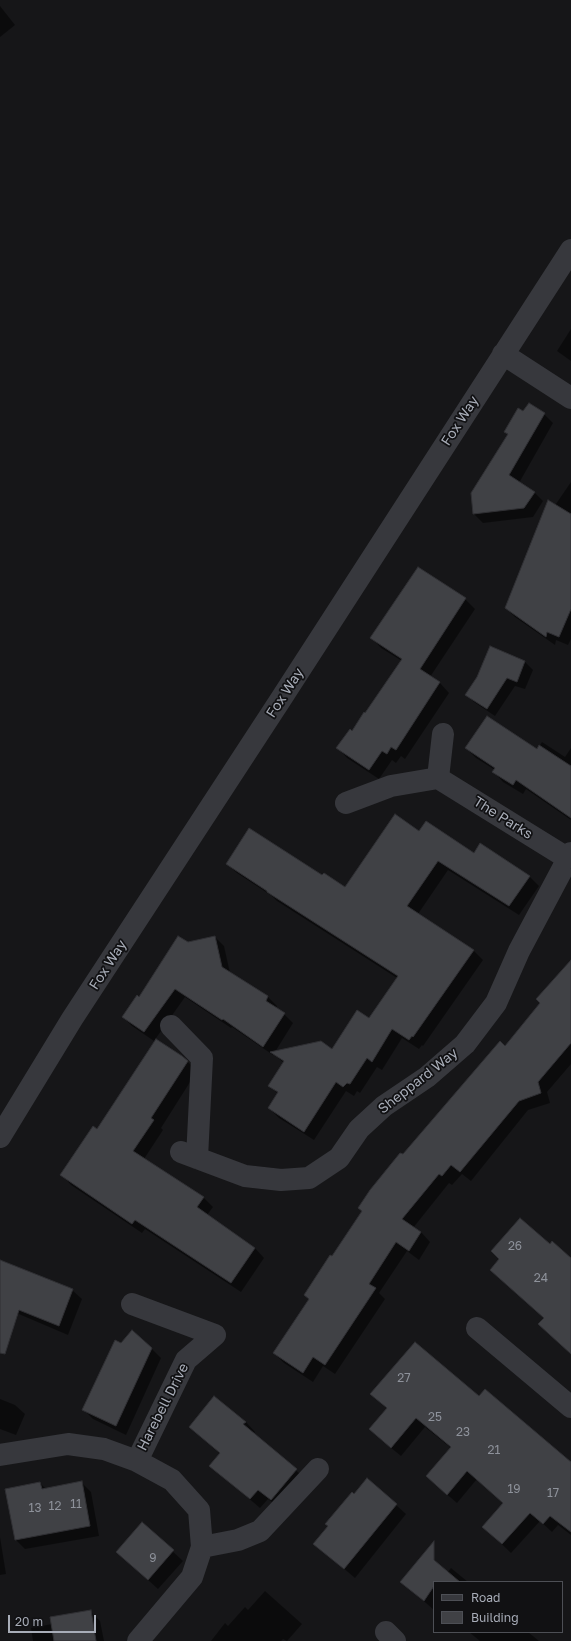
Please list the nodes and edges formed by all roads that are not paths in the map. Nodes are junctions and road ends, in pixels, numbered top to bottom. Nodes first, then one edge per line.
1 (571, 250) edge
2 (503, 354) junction
3 (571, 398) edge
4 (443, 734) dead end
5 (438, 778) junction
6 (346, 803) dead end
7 (569, 856) edge
8 (171, 1026) dead end
9 (0, 1137) edge
10 (132, 1304) dead end
11 (477, 1328) dead end
12 (571, 1408) edge
13 (0, 1455) edge
14 (137, 1461) junction
15 (318, 1469) dead end
16 (202, 1547) junction
17 (138, 1641) edge

1 - 2 street, Fox Way
2 - 3 street
2 - 9 street, Fox Way
4 - 5 street
5 - 6 street
5 - 7 street, The Parks
7 - 8 street, Sheppard Way
10 - 14 street, Harebell Drive
11 - 12 street
13 - 14 street, Harebell Drive
14 - 16 street, Harebell Drive
15 - 16 street
16 - 17 street, Harebell Drive

